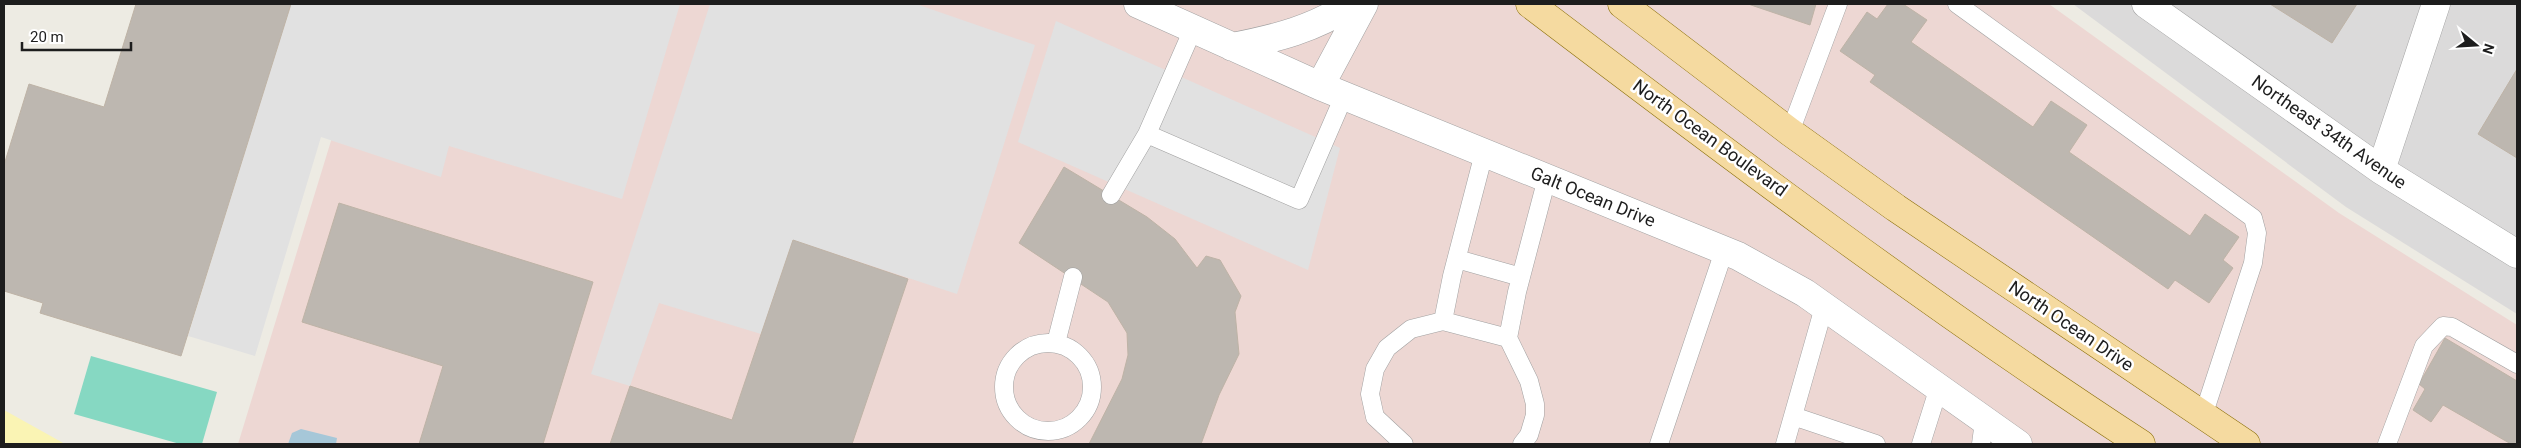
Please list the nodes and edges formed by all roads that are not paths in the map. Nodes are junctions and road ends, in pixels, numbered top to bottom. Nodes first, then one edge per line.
1 (1138, 4) edge
2 (1352, 4) edge
3 (1364, 4) edge
4 (1530, 4) edge
5 (1622, 4) edge
6 (1838, 4) edge
7 (1957, 4) edge
8 (2146, 4) edge
9 (2436, 4) edge
10 (1193, 29) junction
11 (1232, 47) junction
12 (1332, 91) junction
13 (1790, 132) junction
14 (1147, 134) junction
15 (1484, 153) junction
16 (2381, 170) junction
17 (1547, 178) junction
18 (1111, 195) dead end
19 (1724, 250) junction
20 (2517, 254) edge
21 (1456, 259) junction
22 (1073, 277) dead end
23 (1521, 277) junction
24 (1824, 307) junction
25 (1443, 321) junction
26 (1508, 338) junction
27 (1056, 343) junction
28 (2517, 364) edge
29 (1939, 388) junction
30 (1794, 416) junction
31 (2204, 416) junction
32 (1995, 435) edge
33 (1404, 444) edge
34 (1522, 444) edge
35 (1659, 444) edge
36 (1785, 444) edge
37 (1876, 444) edge
38 (1921, 444) edge
39 (2142, 444) edge
40 (2246, 444) edge
41 (2387, 444) edge

1 - 10 street, Galt Ocean Drive
2 - 11 street
3 - 12 street
4 - 39 main road, North Ocean Boulevard
5 - 13 main road
6 - 13 lane
7 - 31 lane
8 - 16 street, Northeast 34th Avenue
9 - 16 street
10 - 11 street, Galt Ocean Drive
10 - 14 lane
11 - 12 street, Galt Ocean Drive
12 - 14 lane
12 - 15 street, Galt Ocean Drive
13 - 31 main road, North Ocean Drive
14 - 18 lane
15 - 17 street, Galt Ocean Drive
15 - 21 lane
16 - 20 street, Northeast 34th Avenue
17 - 19 street, Galt Ocean Drive
17 - 23 lane
19 - 24 street, Galt Ocean Drive
19 - 35 lane
21 - 23 lane
21 - 25 lane
22 - 27 lane
23 - 26 lane
24 - 29 street, Galt Ocean Drive
24 - 30 lane
25 - 26 lane
25 - 33 lane
26 - 34 lane
27 - 27 lane
28 - 41 lane
29 - 32 street, Galt Ocean Drive
29 - 38 lane
30 - 36 lane
30 - 37 lane
31 - 40 main road, North Ocean Drive

